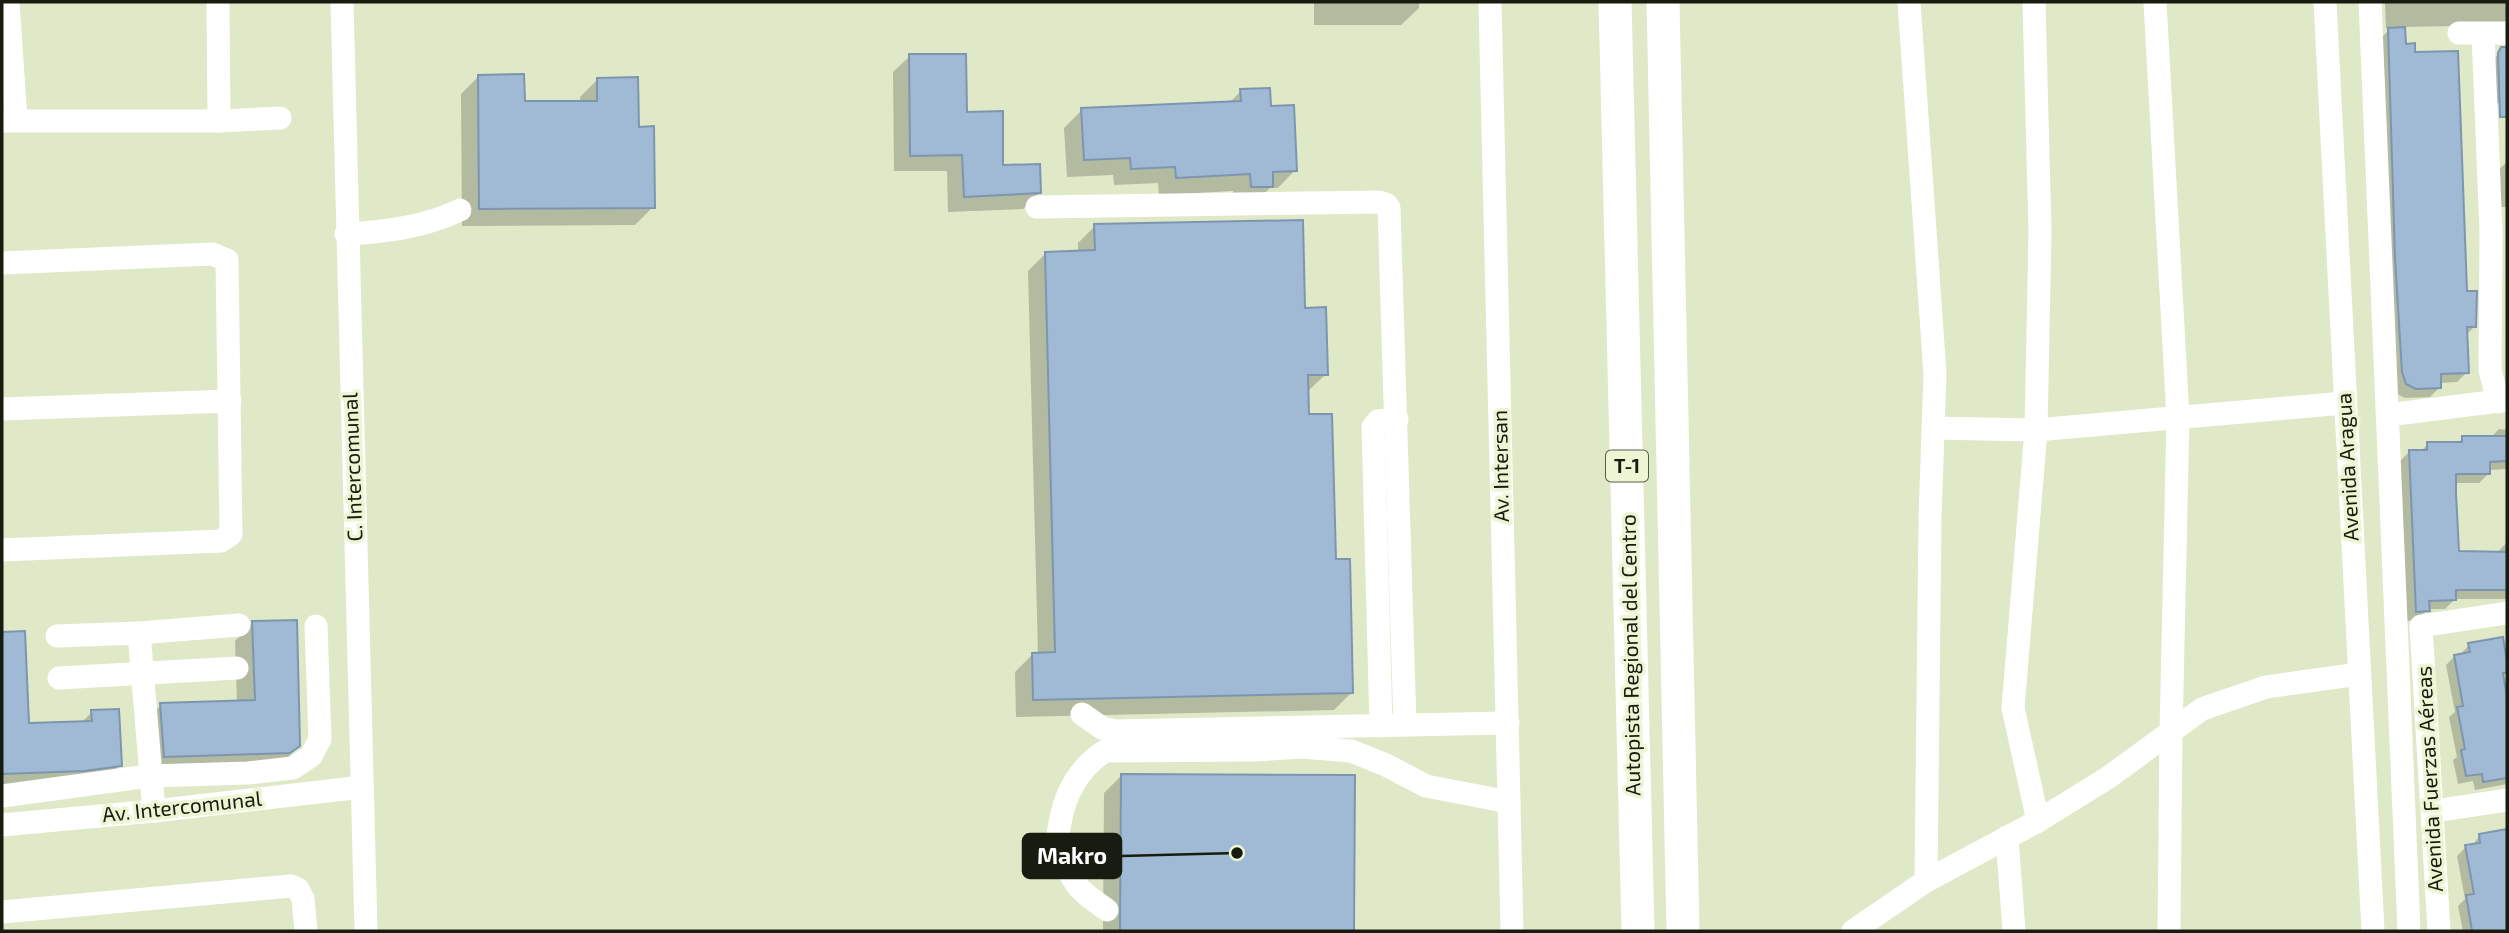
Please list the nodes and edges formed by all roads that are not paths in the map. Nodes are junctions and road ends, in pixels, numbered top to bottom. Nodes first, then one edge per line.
1 (8, 2) edge
2 (218, 2) edge
3 (342, 2) edge
4 (1490, 2) edge
5 (1615, 2) edge
6 (1663, 2) edge
7 (1909, 2) edge
8 (2034, 2) edge
9 (2155, 2) edge
10 (2325, 2) edge
11 (2370, 2) edge
12 (2459, 33) dead end
13 (2507, 33) edge
14 (2483, 34) junction
15 (280, 118) dead end
16 (9, 120) edge
17 (219, 121) junction
18 (1037, 207) dead end
19 (460, 211) dead end
20 (2499, 231) edge
21 (346, 234) junction
22 (2, 263) edge
23 (230, 401) junction
24 (2503, 401) edge
25 (2344, 403) junction
26 (2, 409) edge
27 (2388, 415) junction
28 (2178, 418) junction
29 (1398, 419) junction
30 (1933, 428) junction
31 (2036, 430) junction
32 (2, 550) edge
33 (2507, 613) edge
34 (239, 625) dead end
35 (316, 626) dead end
36 (139, 633) junction
37 (57, 636) dead end
38 (237, 668) dead end
39 (141, 673) junction
40 (2359, 674) junction
41 (59, 678) dead end
42 (1082, 714) dead end
43 (1508, 723) junction
44 (1405, 725) junction
45 (1381, 726) junction
46 (2171, 733) junction
47 (149, 776) junction
48 (362, 787) junction
49 (2, 796) edge
50 (2507, 800) edge
51 (1509, 802) junction
52 (154, 811) junction
53 (2433, 811) junction
54 (2038, 821) junction
55 (2, 825) edge
56 (2007, 837) junction
57 (1926, 881) junction
58 (1107, 910) dead end
59 (2, 912) edge
60 (306, 931) edge
61 (366, 931) edge
62 (1512, 931) edge
63 (1638, 931) edge
64 (1683, 931) edge
65 (1853, 931) edge
66 (2014, 931) edge
67 (2169, 931) edge
68 (2373, 931) edge
69 (2409, 931) edge
70 (2439, 931) edge

1 - 16 street
2 - 17 street
3 - 21 street, C. Intercomunal
4 - 43 street, Av. Intersan
5 - 63 highway, Autopista Regional del Centro / T-1
6 - 64 highway, T-1
7 - 30 street
8 - 31 street
9 - 28 street
10 - 25 street, Avenida Aragua
11 - 27 street, Avenida Aragua
12 - 14 street
13 - 14 street
14 - 20 street
15 - 17 street
16 - 17 street
18 - 29 street
19 - 21 street
20 - 24 street
21 - 48 street, C. Intercomunal
22 - 23 street
23 - 26 street
23 - 32 street
24 - 27 street
25 - 28 street
25 - 40 street, Avenida Aragua
27 - 69 street, Avenida Aragua
28 - 31 street
28 - 46 street
29 - 44 street
29 - 45 street
30 - 31 street
30 - 57 street
31 - 54 street
33 - 53 street, Avenida Fuerzas Aéreas
34 - 36 street
35 - 47 street
36 - 37 street
36 - 39 street
38 - 39 street
39 - 41 street
39 - 47 street
40 - 46 street
40 - 68 street, Avenida Aragua
42 - 45 street
43 - 44 street
43 - 51 street, Av. Intersan
44 - 45 street
46 - 54 street
46 - 67 street
47 - 49 street
47 - 52 street
48 - 52 street, Av. Intercomunal
48 - 61 street, C. Intercomunal
50 - 53 street
51 - 58 street
51 - 62 street, Av. Intersan
52 - 55 street, Av. Intercomunal
53 - 70 street, Avenida Fuerzas Aéreas
54 - 56 street
56 - 57 street
56 - 66 street
57 - 65 street
59 - 60 street

